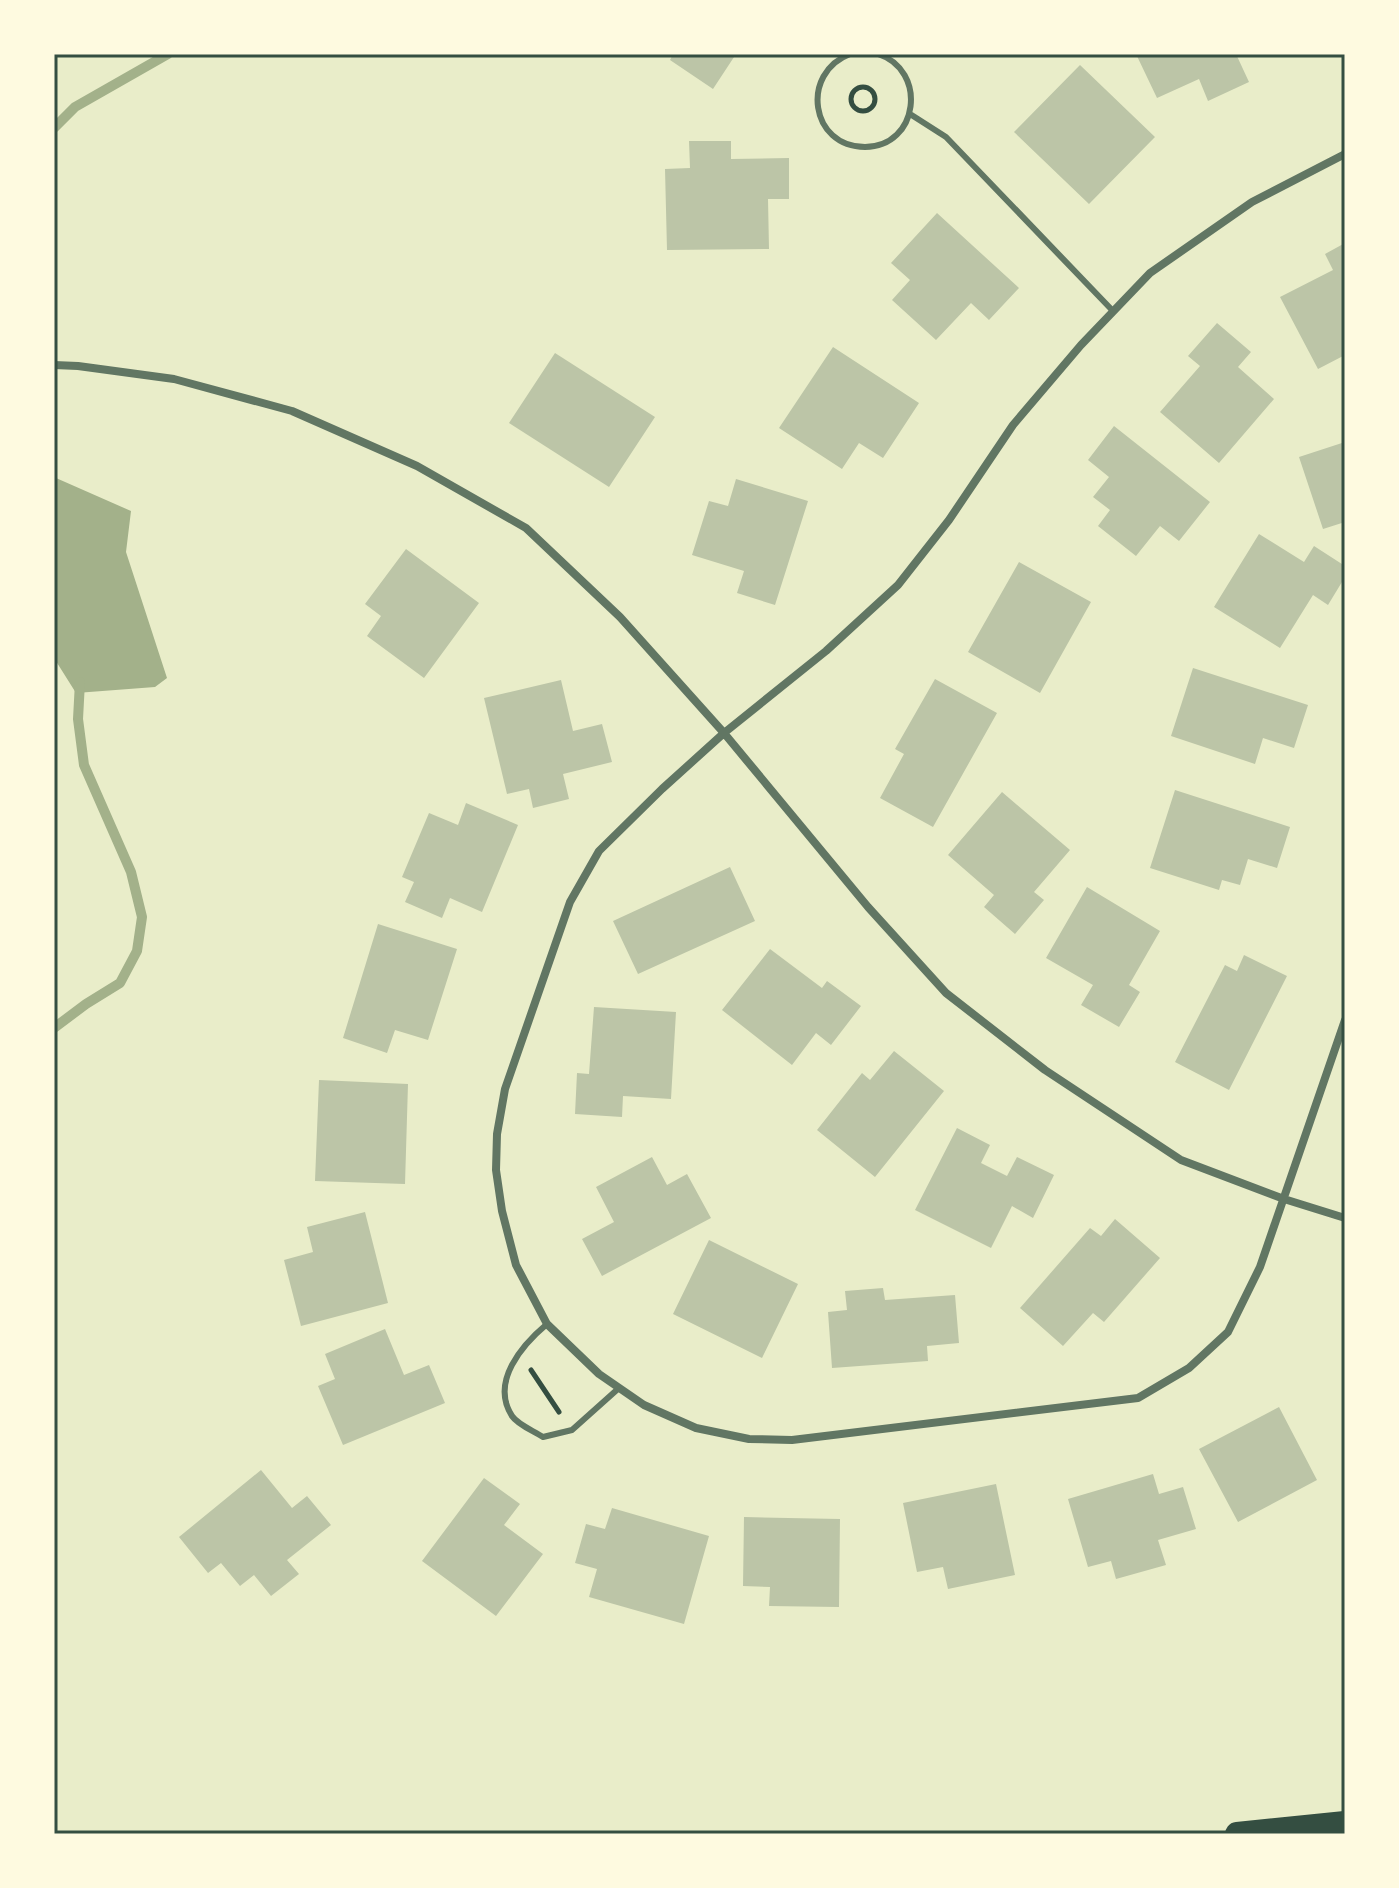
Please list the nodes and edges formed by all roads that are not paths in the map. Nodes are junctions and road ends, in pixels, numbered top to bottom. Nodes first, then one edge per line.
1 (850, 54) edge
2 (878, 54) edge
3 (910, 114) junction
4 (1345, 154) edge
5 (1113, 311) junction
6 (54, 365) edge
7 (724, 733) junction
8 (1345, 1020) edge
9 (1284, 1199) junction
10 (1345, 1218) edge
11 (547, 1324) junction
12 (619, 1388) junction
13 (1345, 1823) edge
14 (1237, 1834) edge

1 - 3 lane
2 - 3 lane
3 - 5 lane
4 - 5 street
5 - 7 street
6 - 7 street
7 - 9 street
7 - 11 street
8 - 9 street
9 - 10 street
9 - 12 street
11 - 12 street
11 - 12 lane
13 - 14 highway

